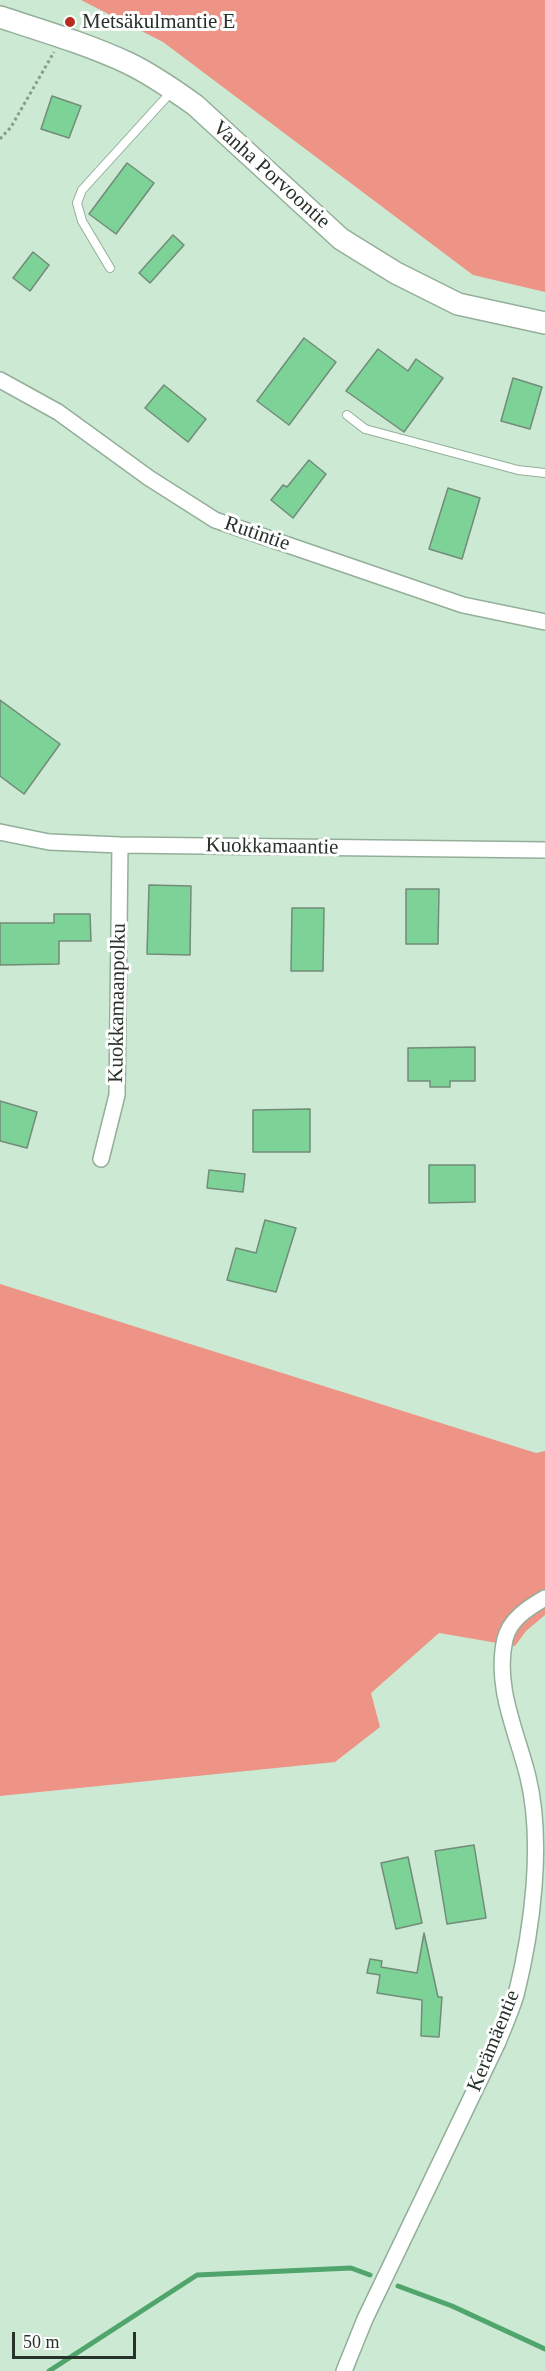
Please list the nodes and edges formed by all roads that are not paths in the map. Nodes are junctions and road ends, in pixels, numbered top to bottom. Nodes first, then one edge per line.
1 (0, 17) edge
2 (173, 90) junction
3 (110, 268) dead end
4 (545, 323) edge
5 (0, 380) edge
6 (347, 415) dead end
7 (545, 473) edge
8 (545, 622) edge
9 (0, 832) edge
10 (120, 845) junction
11 (545, 850) edge
12 (101, 1159) dead end
13 (545, 1598) edge
14 (344, 2371) edge

1 - 2 main road, Vanha Porvoontie
2 - 3 lane
2 - 4 main road, Vanha Porvoontie
5 - 8 street, Rutintie
6 - 7 lane
9 - 10 street, Kuokkamaantie
10 - 11 street, Kuokkamaantie
10 - 12 street, Kuokkamaanpolku
13 - 14 street, Kerämäentie

